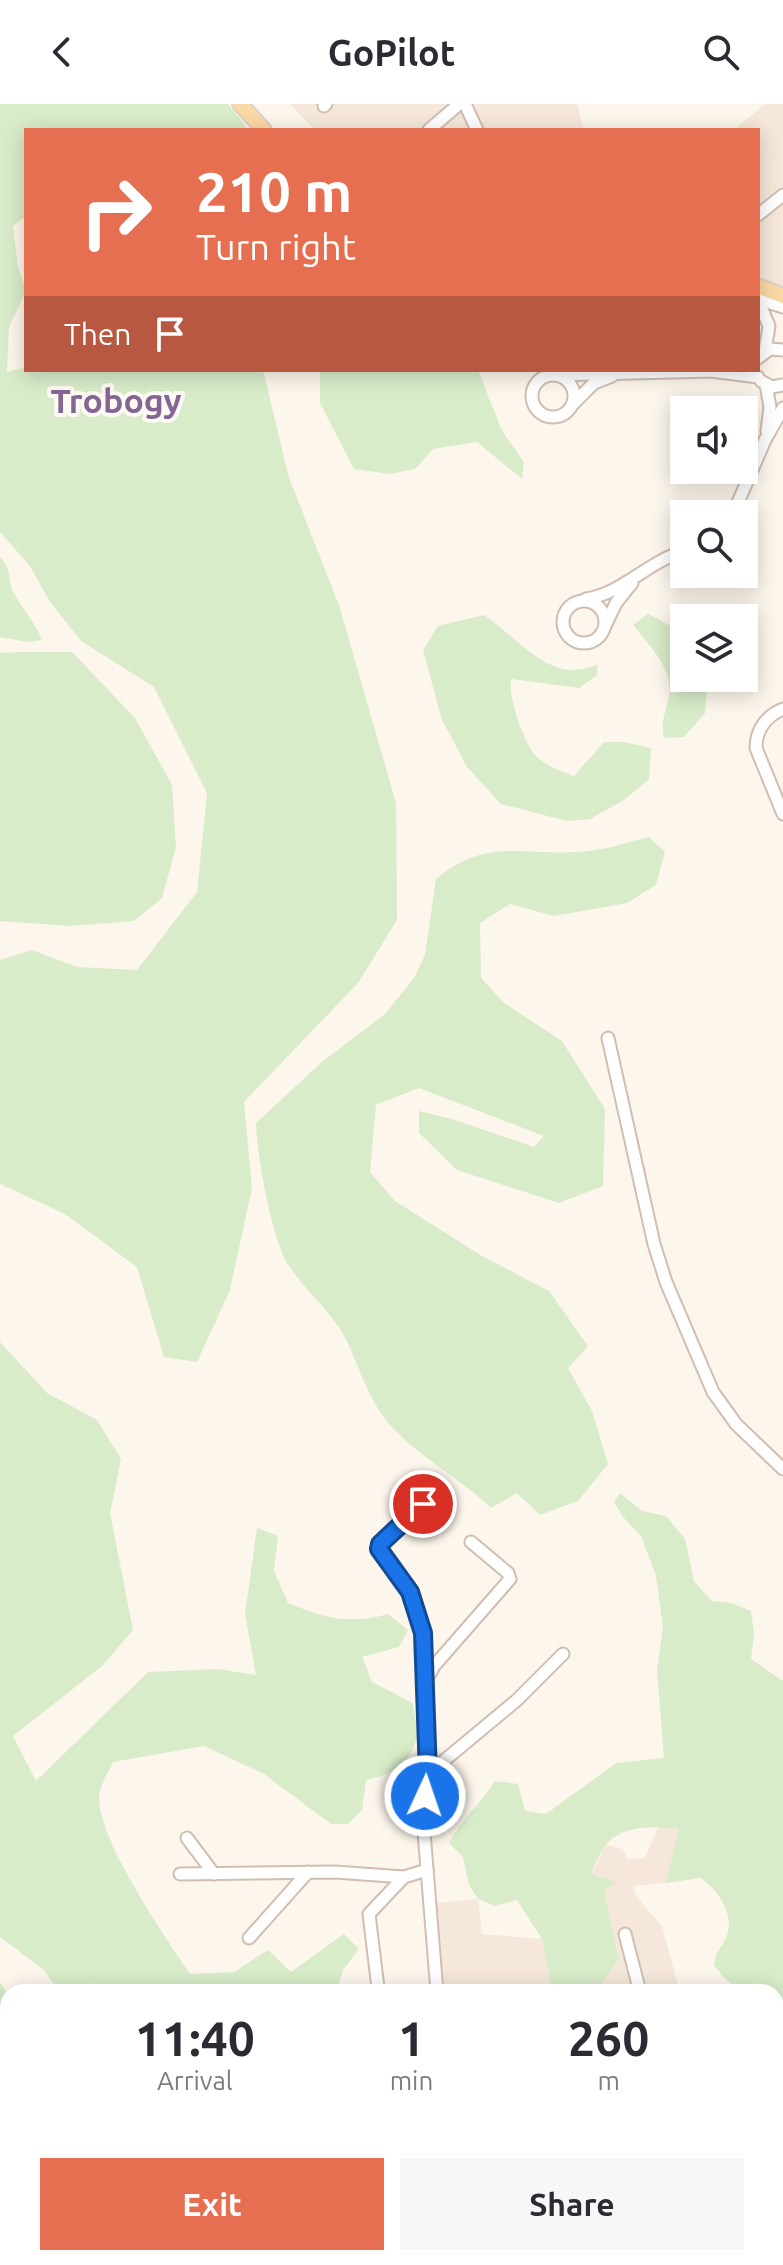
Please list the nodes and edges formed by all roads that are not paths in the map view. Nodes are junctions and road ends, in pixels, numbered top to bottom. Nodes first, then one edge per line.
1 (240, 104) edge
2 (466, 105) edge
3 (262, 128) edge
4 (432, 128) edge
5 (476, 128) edge
6 (783, 195) edge
7 (760, 213) edge
8 (760, 287) edge
9 (783, 296) edge
10 (760, 301) edge
11 (760, 305) edge
12 (783, 307) edge
13 (783, 350) edge
14 (761, 355) edge
15 (664, 372) edge
16 (726, 372) edge
17 (616, 374) junction
18 (553, 375) junction
19 (760, 377) edge
20 (783, 385) edge
21 (572, 405) junction
22 (783, 408) edge
23 (765, 440) junction
24 (739, 500) edge
25 (670, 556) edge
26 (640, 573) junction
27 (580, 602) junction
28 (605, 626) junction
29 (783, 709) edge
30 (782, 806) edge
31 (608, 1038) dead end
32 (783, 1469) edge
33 (423, 1504) dead end
34 (471, 1542) dead end
35 (563, 1654) dead end
36 (424, 1684) junction
37 (428, 1774) junction
38 (187, 1838) dead end
39 (427, 1870) junction
40 (308, 1872) junction
41 (180, 1874) dead end
42 (214, 1874) junction
43 (404, 1877) junction
44 (625, 1934) dead end
45 (249, 1938) dead end
46 (378, 1984) edge
47 (436, 1984) edge
48 (638, 1984) edge

1 - 3 main road
2 - 4 street
2 - 5 street
6 - 7 street
8 - 9 main road
10 - 12 street
11 - 14 street
13 - 14 street
15 - 17 street
16 - 19 street
17 - 18 street
17 - 21 street
18 - 21 street
18 - 21 street
19 - 20 street
19 - 23 street
22 - 23 street
23 - 24 street
25 - 26 street
26 - 27 street
26 - 28 street
27 - 28 street
27 - 28 street
29 - 30 street
31 - 32 street
33 - 36 street
34 - 36 street
35 - 37 street
36 - 37 street
37 - 39 street
38 - 42 street
39 - 43 street
39 - 47 street
40 - 42 street
40 - 43 street
40 - 45 street
41 - 42 street
43 - 46 street
44 - 48 street

